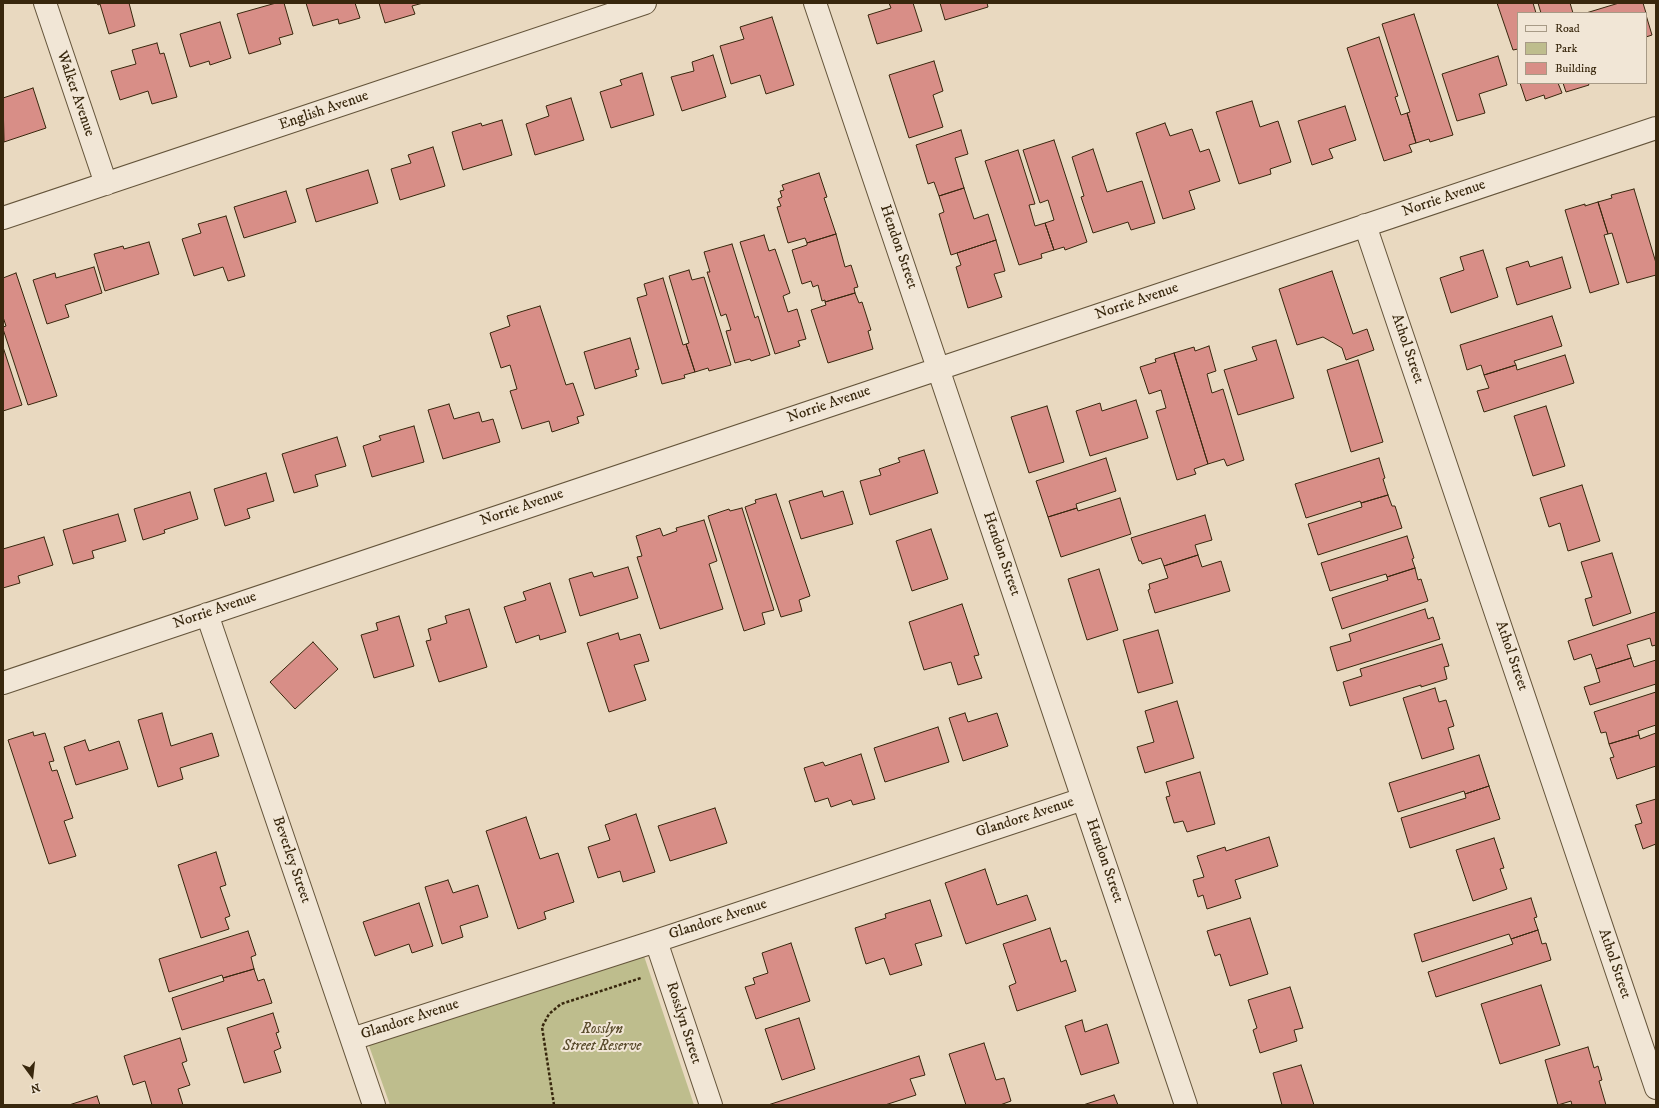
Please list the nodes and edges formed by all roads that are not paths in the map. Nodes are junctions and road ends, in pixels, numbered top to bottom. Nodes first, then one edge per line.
1 (45, 3) edge
2 (645, 3) edge
3 (815, 3) edge
4 (1656, 128) edge
5 (106, 184) junction
6 (3, 218) edge
7 (1365, 225) junction
8 (939, 368) junction
9 (207, 614) junction
10 (3, 683) edge
11 (1083, 799) junction
12 (656, 941) junction
13 (352, 1039) junction
14 (1656, 1088) edge
15 (374, 1105) edge
16 (711, 1105) edge
17 (1186, 1105) edge

1 - 5 street, Walker Avenue
2 - 5 street, English Avenue
3 - 8 street, Hendon Street
4 - 7 street, Norrie Avenue
5 - 6 street, English Avenue
7 - 8 street, Norrie Avenue
7 - 14 street, Athol Street
8 - 9 street, Norrie Avenue
8 - 11 street, Hendon Street
9 - 10 street, Norrie Avenue
9 - 13 street, Beverley Street
11 - 12 street, Glandore Avenue
11 - 17 street, Hendon Street
12 - 13 street, Glandore Avenue
12 - 16 street, Rosslyn Street
13 - 15 street, Beverley Street

